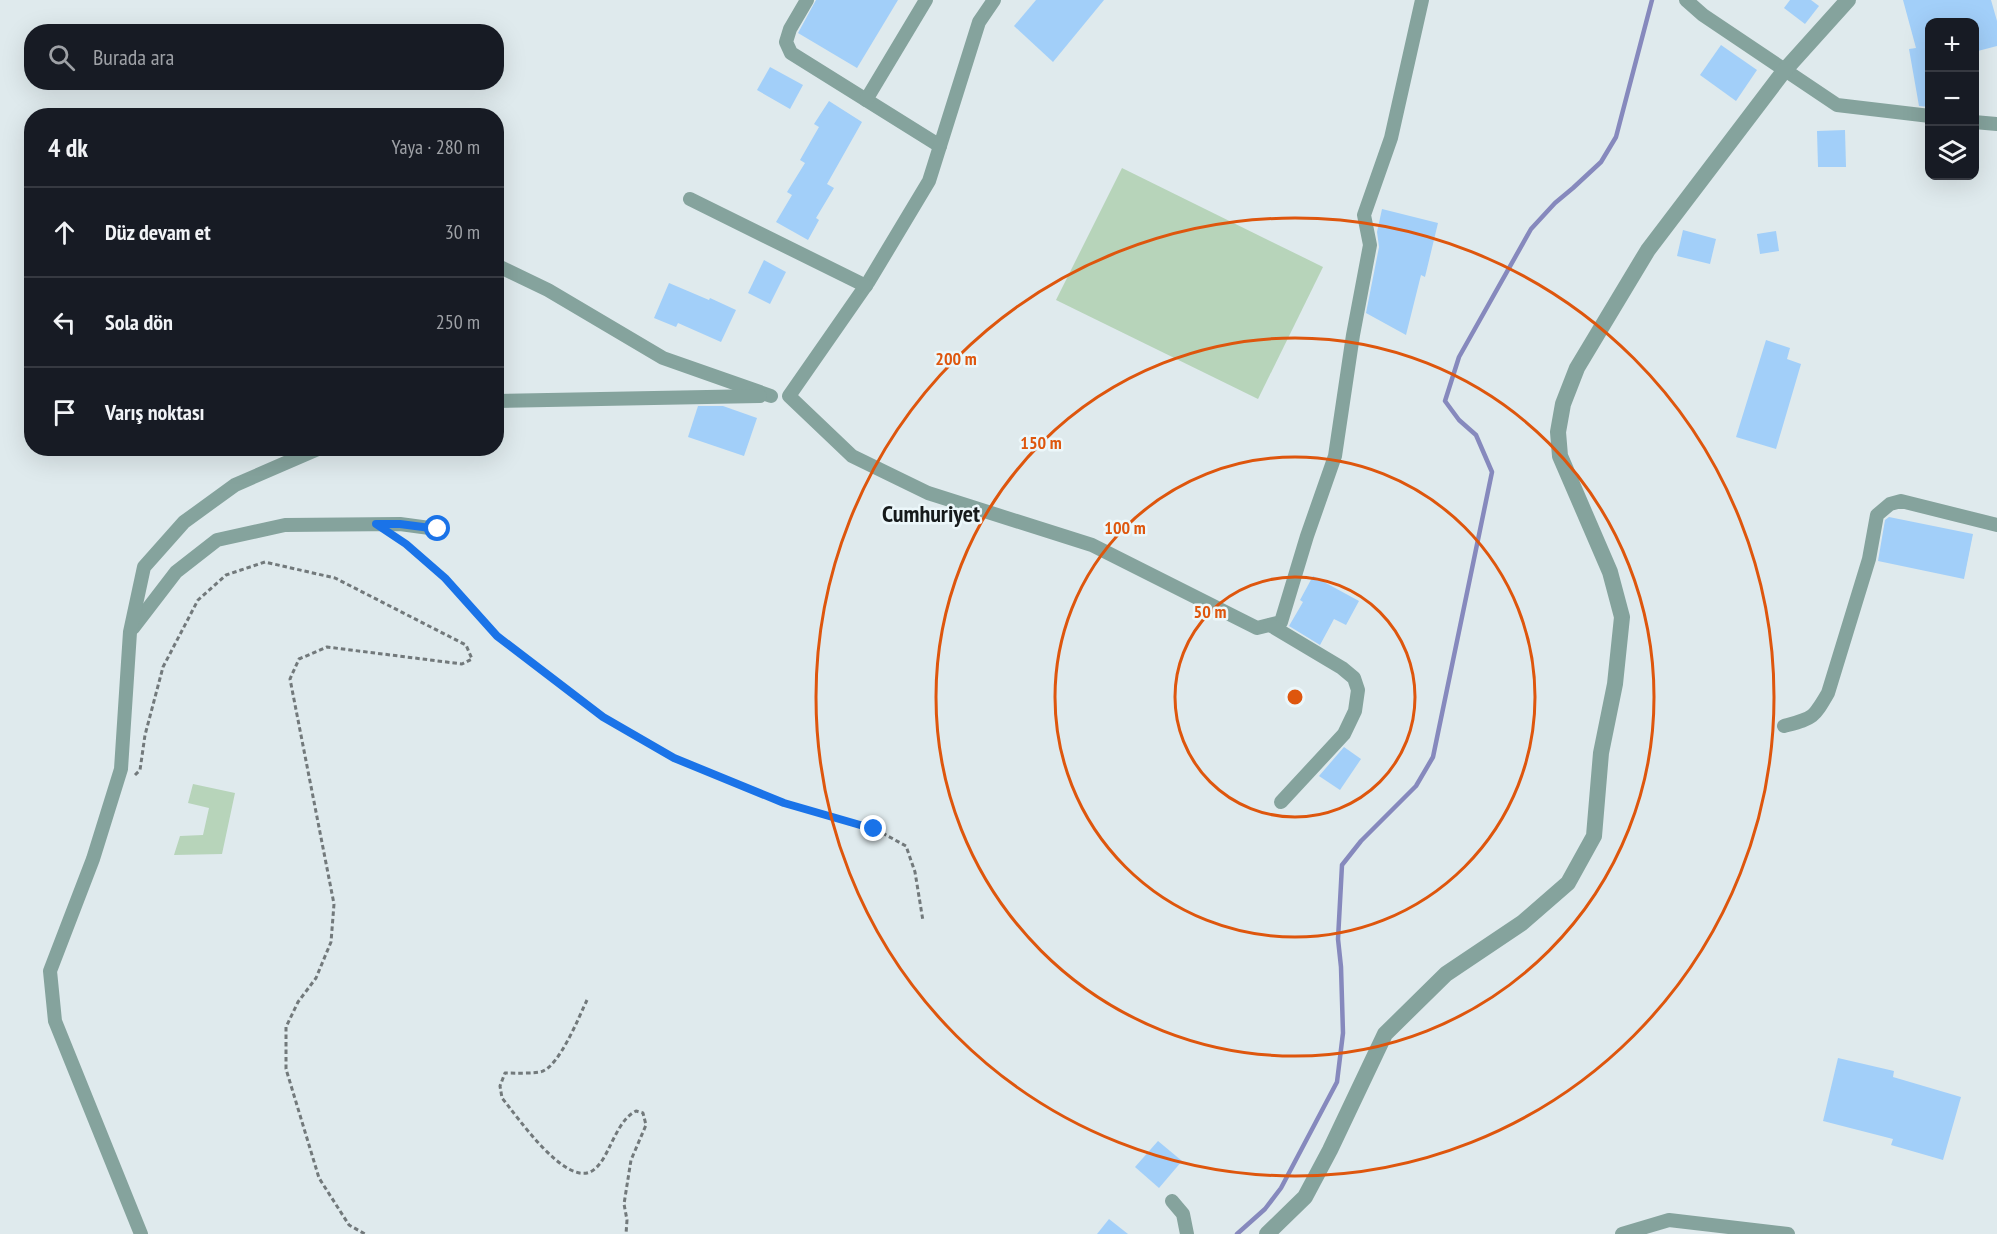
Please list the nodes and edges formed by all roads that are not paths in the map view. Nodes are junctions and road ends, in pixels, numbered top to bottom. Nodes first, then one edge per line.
1 (807, 0) edge
2 (926, 0) edge
3 (994, 0) edge
4 (1422, 0) edge
5 (1686, 0) edge
6 (1848, 0) edge
7 (1784, 71) junction
8 (866, 100) junction
9 (1925, 116) edge
10 (1979, 122) edge
11 (1997, 124) edge
12 (940, 146) junction
13 (690, 199) dead end
14 (504, 269) edge
15 (866, 286) junction
16 (771, 396) junction
17 (789, 396) junction
18 (504, 401) edge
19 (302, 456) edge
20 (1997, 525) edge
21 (438, 529) dead end
22 (1270, 625) junction
23 (130, 632) junction
24 (1784, 726) dead end
25 (1281, 802) dead end
26 (1172, 1201) dead end
27 (141, 1234) edge
28 (1187, 1234) edge
29 (1267, 1234) edge
30 (1622, 1234) edge
31 (1788, 1234) edge

1 - 8 street
2 - 8 street
3 - 12 street
4 - 22 street
5 - 7 street
6 - 7 street
7 - 9 street
7 - 29 street
8 - 12 street
10 - 11 street
12 - 15 street
13 - 15 street
14 - 16 street
15 - 17 street
16 - 17 street
16 - 18 street
17 - 22 street
19 - 23 street
20 - 24 street
21 - 23 street
22 - 25 street
23 - 27 street
26 - 28 street
30 - 31 street

